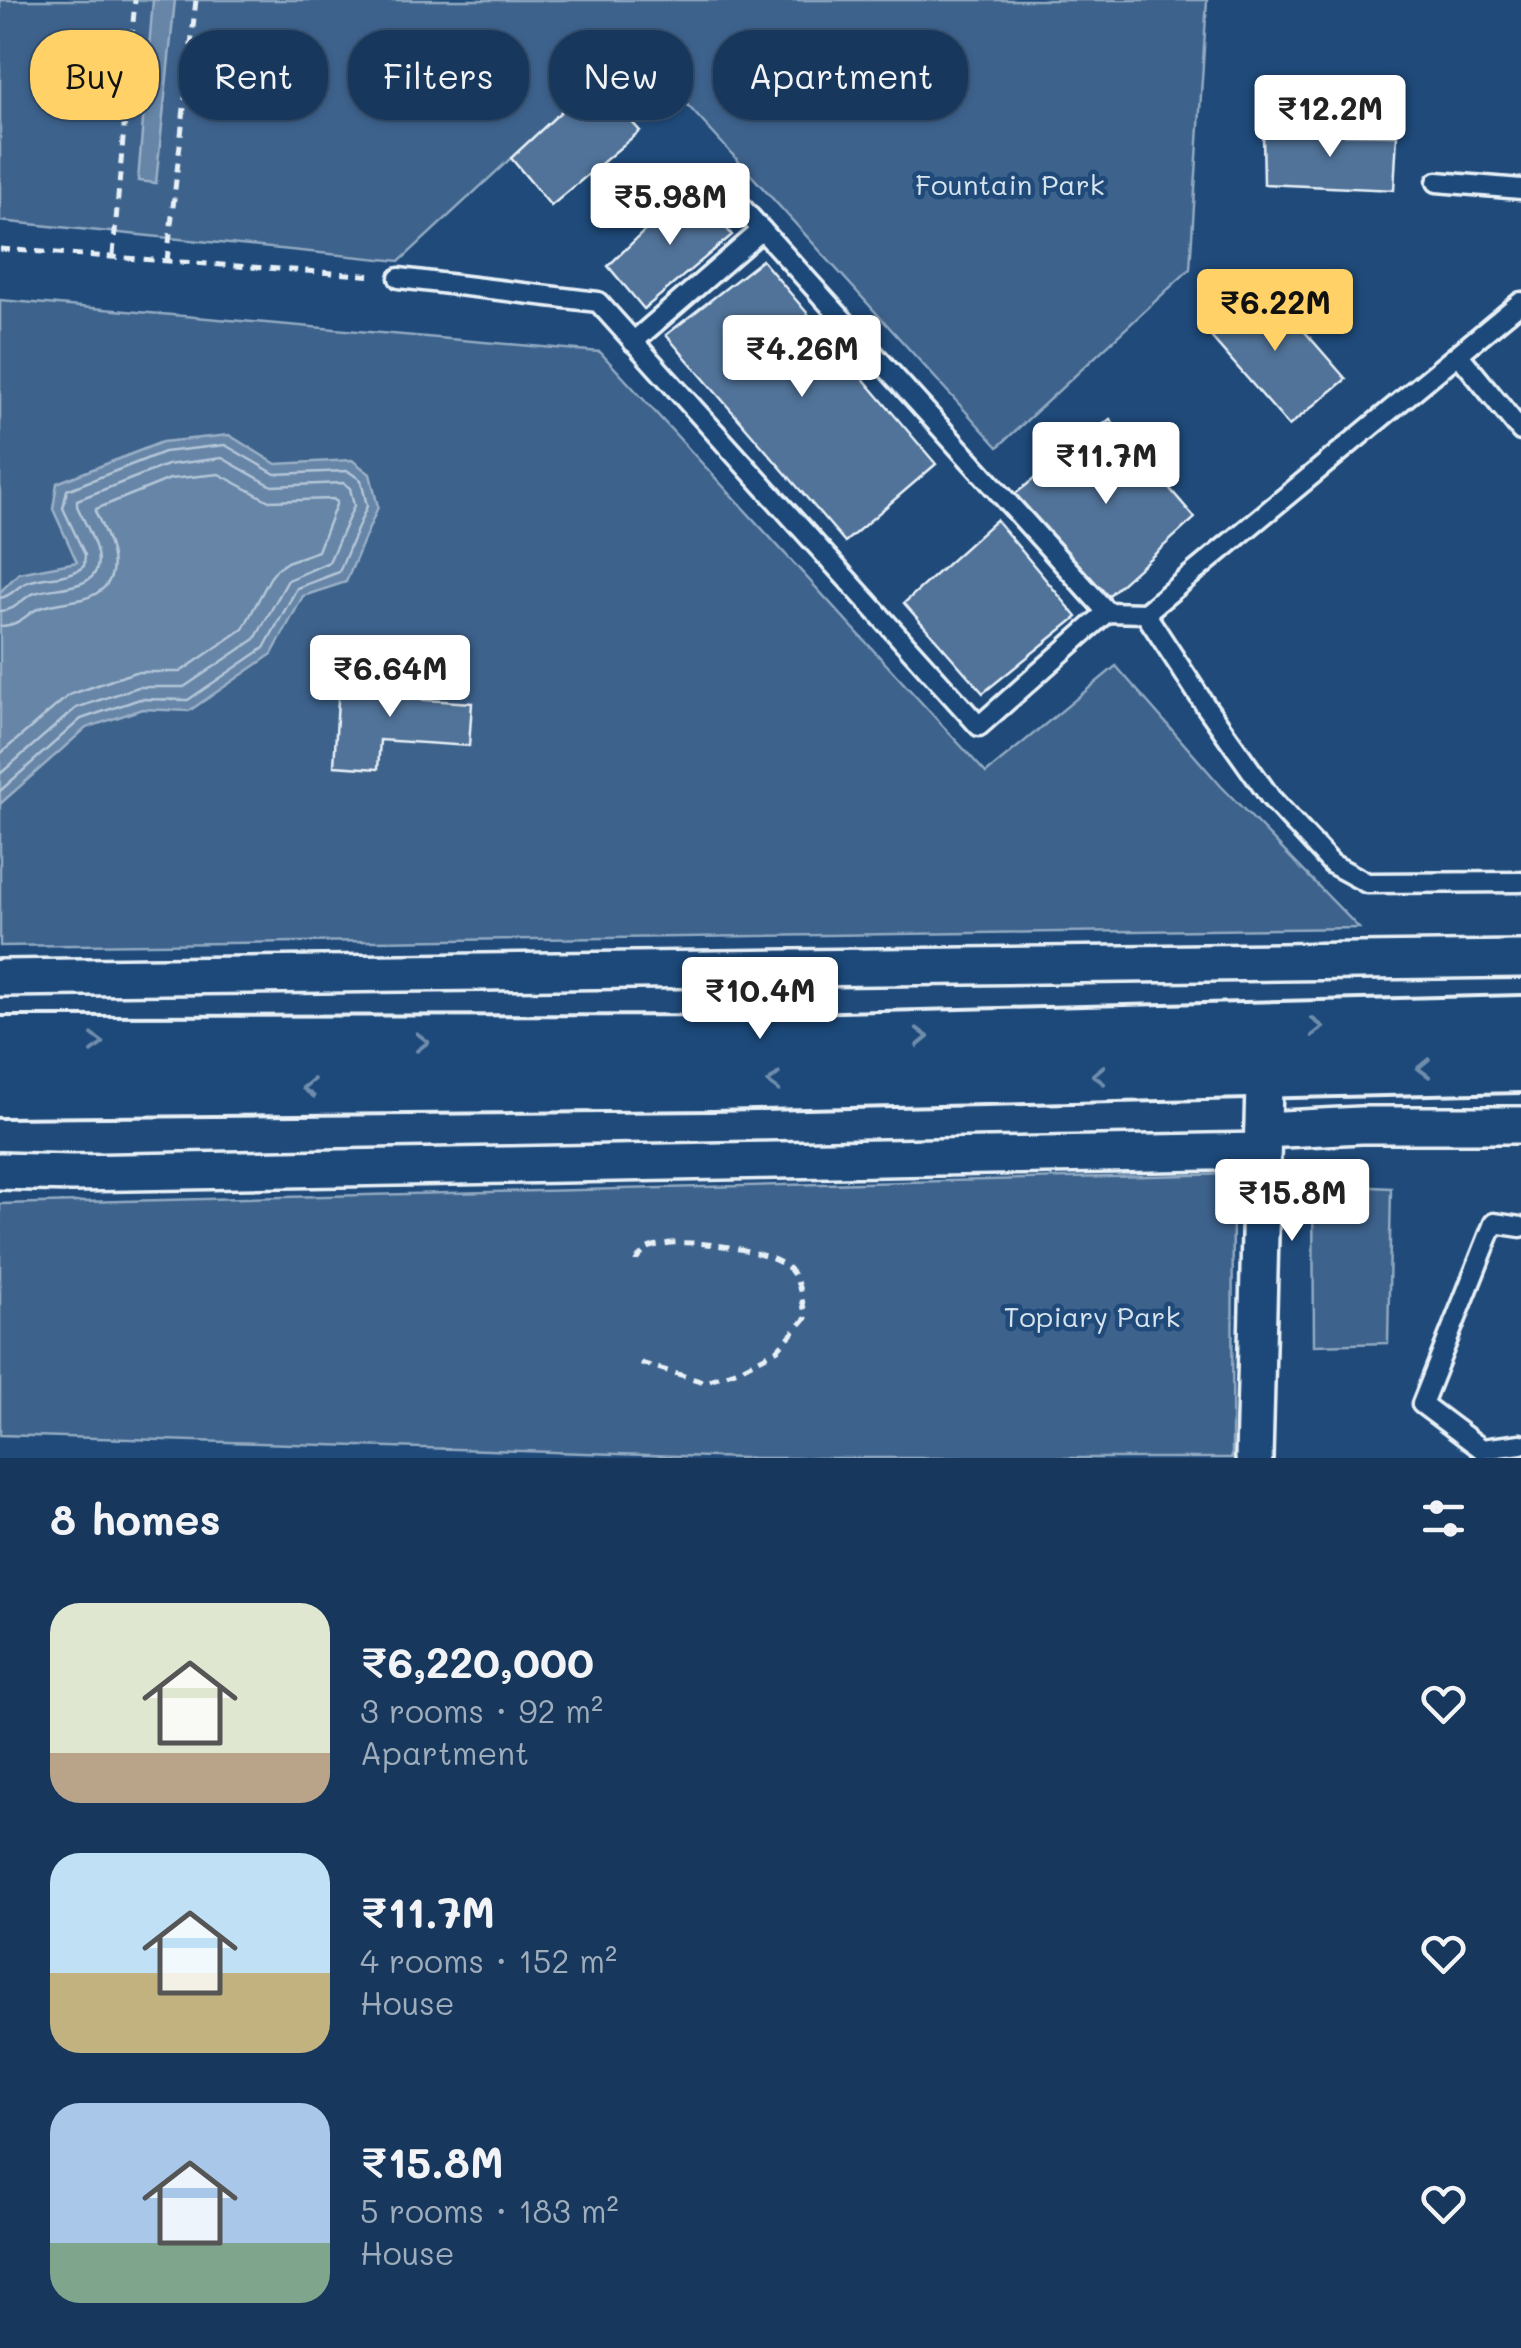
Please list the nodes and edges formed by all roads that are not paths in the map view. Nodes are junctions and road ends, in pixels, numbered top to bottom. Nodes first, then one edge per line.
1 (715, 178) dead end
2 (1437, 182) dead end
3 (1521, 189) edge
4 (762, 230) junction
5 (400, 278) road end
6 (1521, 302) edge
7 (633, 342) junction
8 (1458, 354) junction
9 (1521, 431) edge
10 (1107, 612) junction
11 (1146, 613) junction
12 (1521, 882) edge
13 (1521, 959) edge
14 (0, 978) edge
15 (1521, 1022) edge
16 (0, 1043) edge
17 (1265, 1050) junction
18 (1521, 1066) edge
19 (0, 1091) edge
20 (1521, 1124) edge
21 (1262, 1141) junction
22 (0, 1171) edge
23 (1521, 1227) edge
24 (1521, 1444) edge
25 (1254, 1458) edge

1 - 4 lane
2 - 3 lane
4 - 7 lane
4 - 10 lane
5 - 7 lane
6 - 8 lane
7 - 10 lane
8 - 9 lane
8 - 11 lane
10 - 11 lane
11 - 12 lane
13 - 14 street
17 -> 15 street
16 -> 17 street
18 -> 17 street
17 -> 19 street
17 - 21 street
20 - 21 street
21 - 22 street
21 - 25 street
23 - 24 lane

